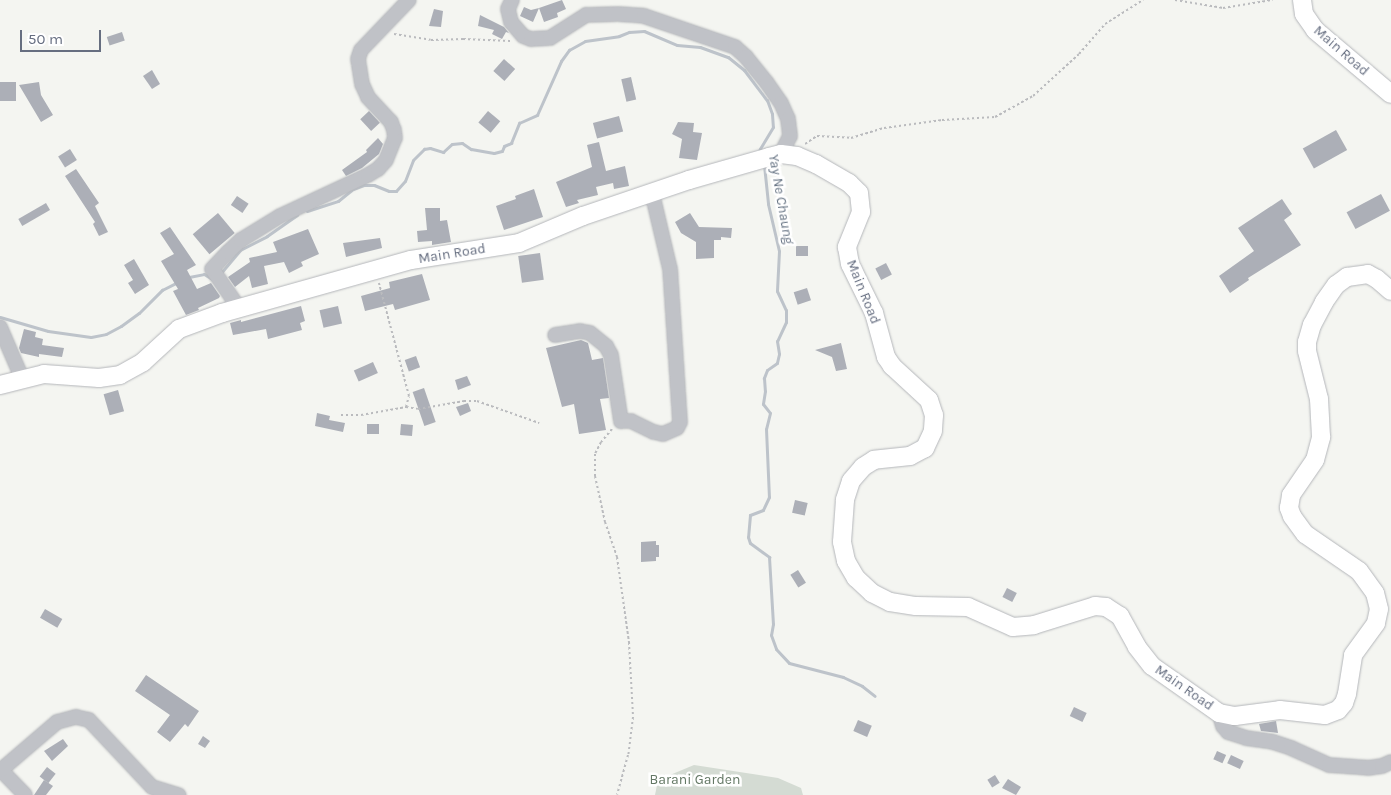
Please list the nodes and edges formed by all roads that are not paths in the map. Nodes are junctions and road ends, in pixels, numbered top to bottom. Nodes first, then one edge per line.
1 (409, 0) edge
2 (512, 0) edge
3 (1302, 0) edge
4 (1391, 94) edge
5 (785, 154) junction
6 (652, 193) junction
7 (1391, 291) edge
8 (239, 308) junction
9 (0, 327) edge
10 (555, 335) dead end
11 (22, 378) junction
12 (0, 385) edge
13 (1219, 713) junction
14 (1391, 762) edge
15 (0, 769) edge
16 (25, 795) edge
17 (179, 795) edge

1 - 8 street
2 - 5 street
3 - 4 main road, Main Road
5 - 6 main road, Main Road
5 - 13 main road, Main Road
6 - 8 main road, Main Road
6 - 10 street
7 - 13 main road, Main Road
8 - 11 main road, Main Road
9 - 11 street
11 - 12 main road, Main Road
13 - 14 street
15 - 16 street
15 - 17 street

